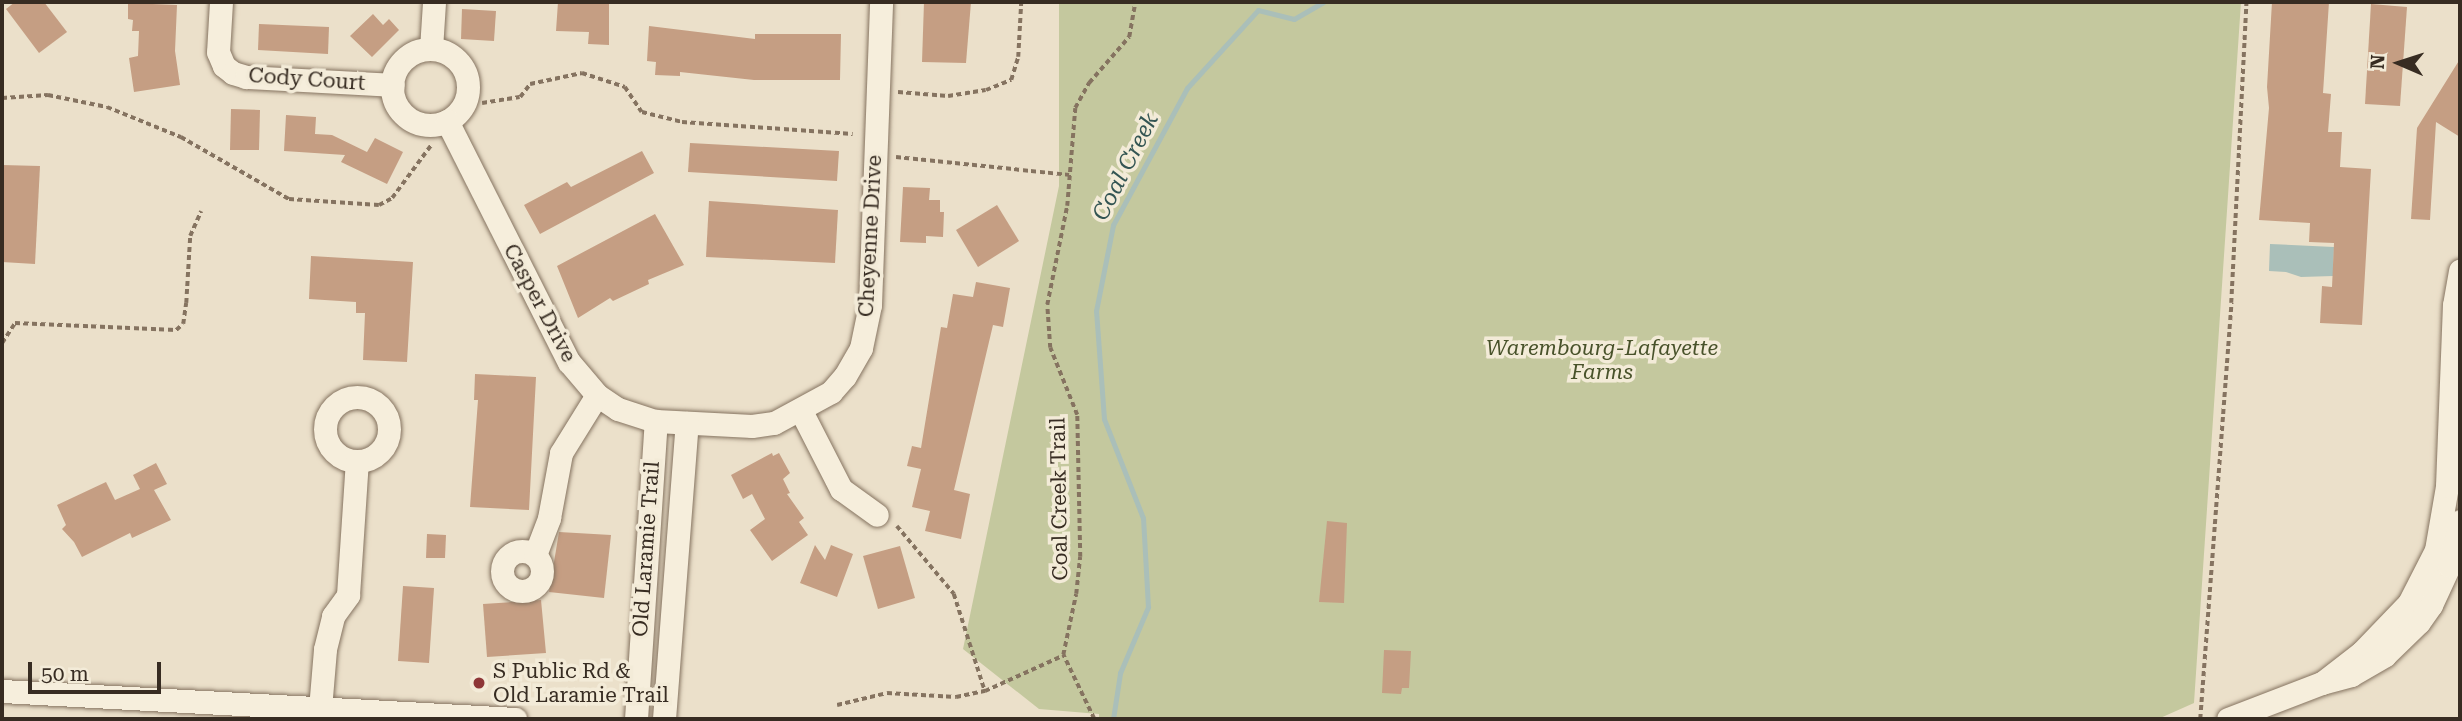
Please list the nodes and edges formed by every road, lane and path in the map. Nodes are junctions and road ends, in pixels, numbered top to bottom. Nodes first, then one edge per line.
1 (221, 2) edge
2 (434, 2) edge
3 (881, 2) edge
4 (1021, 2) edge
5 (1135, 2) edge
6 (2246, 2) edge
7 (431, 49) junction
8 (393, 85) junction
9 (878, 94) junction
10 (2, 98) edge
11 (482, 103) dead end
12 (447, 121) junction
13 (853, 134) dead end
14 (432, 144) dead end
15 (896, 157) dead end
16 (1069, 174) junction
17 (201, 211) dead end
18 (2460, 271) edge
19 (2, 343) edge
20 (597, 395) junction
21 (801, 411) junction
22 (656, 421) junction
23 (688, 423) junction
24 (358, 461) dead end
25 (887, 520) joint
26 (2460, 521) edge
27 (536, 555) dead end
28 (1063, 655) junction
29 (2322, 683) junction
30 (2, 691) edge
31 (985, 691) junction
32 (836, 705) dead end
33 (314, 712) edge
34 (514, 719) edge
35 (636, 719) edge
36 (664, 719) edge
37 (1094, 719) edge
38 (2200, 719) edge
39 (2228, 719) edge

1 - 8 street, Cody Court
2 - 7 street
3 - 9 street, Cheyenne Drive
4 - 9 path
5 - 16 path, Coal Creek Trail
6 - 38 path
7 - 8 street
7 - 12 street
8 - 12 street
9 - 21 street, Cheyenne Drive
10 - 14 path
11 - 13 path
12 - 20 street, Casper Drive
15 - 16 path
16 - 28 path, Coal Creek Trail
17 - 19 path
18 - 29 street
20 - 22 street, Casper Drive
20 - 27 street
21 - 23 street, Cheyenne Drive
21 - 25 street
22 - 23 street, Casper Drive
22 - 35 street, Old Laramie Trail
23 - 36 street, Old Laramie Trail
24 - 33 street
25 - 31 path
26 - 29 street
28 - 31 path
28 - 37 path
29 - 39 street
30 - 33 street
31 - 32 path
33 - 34 street

